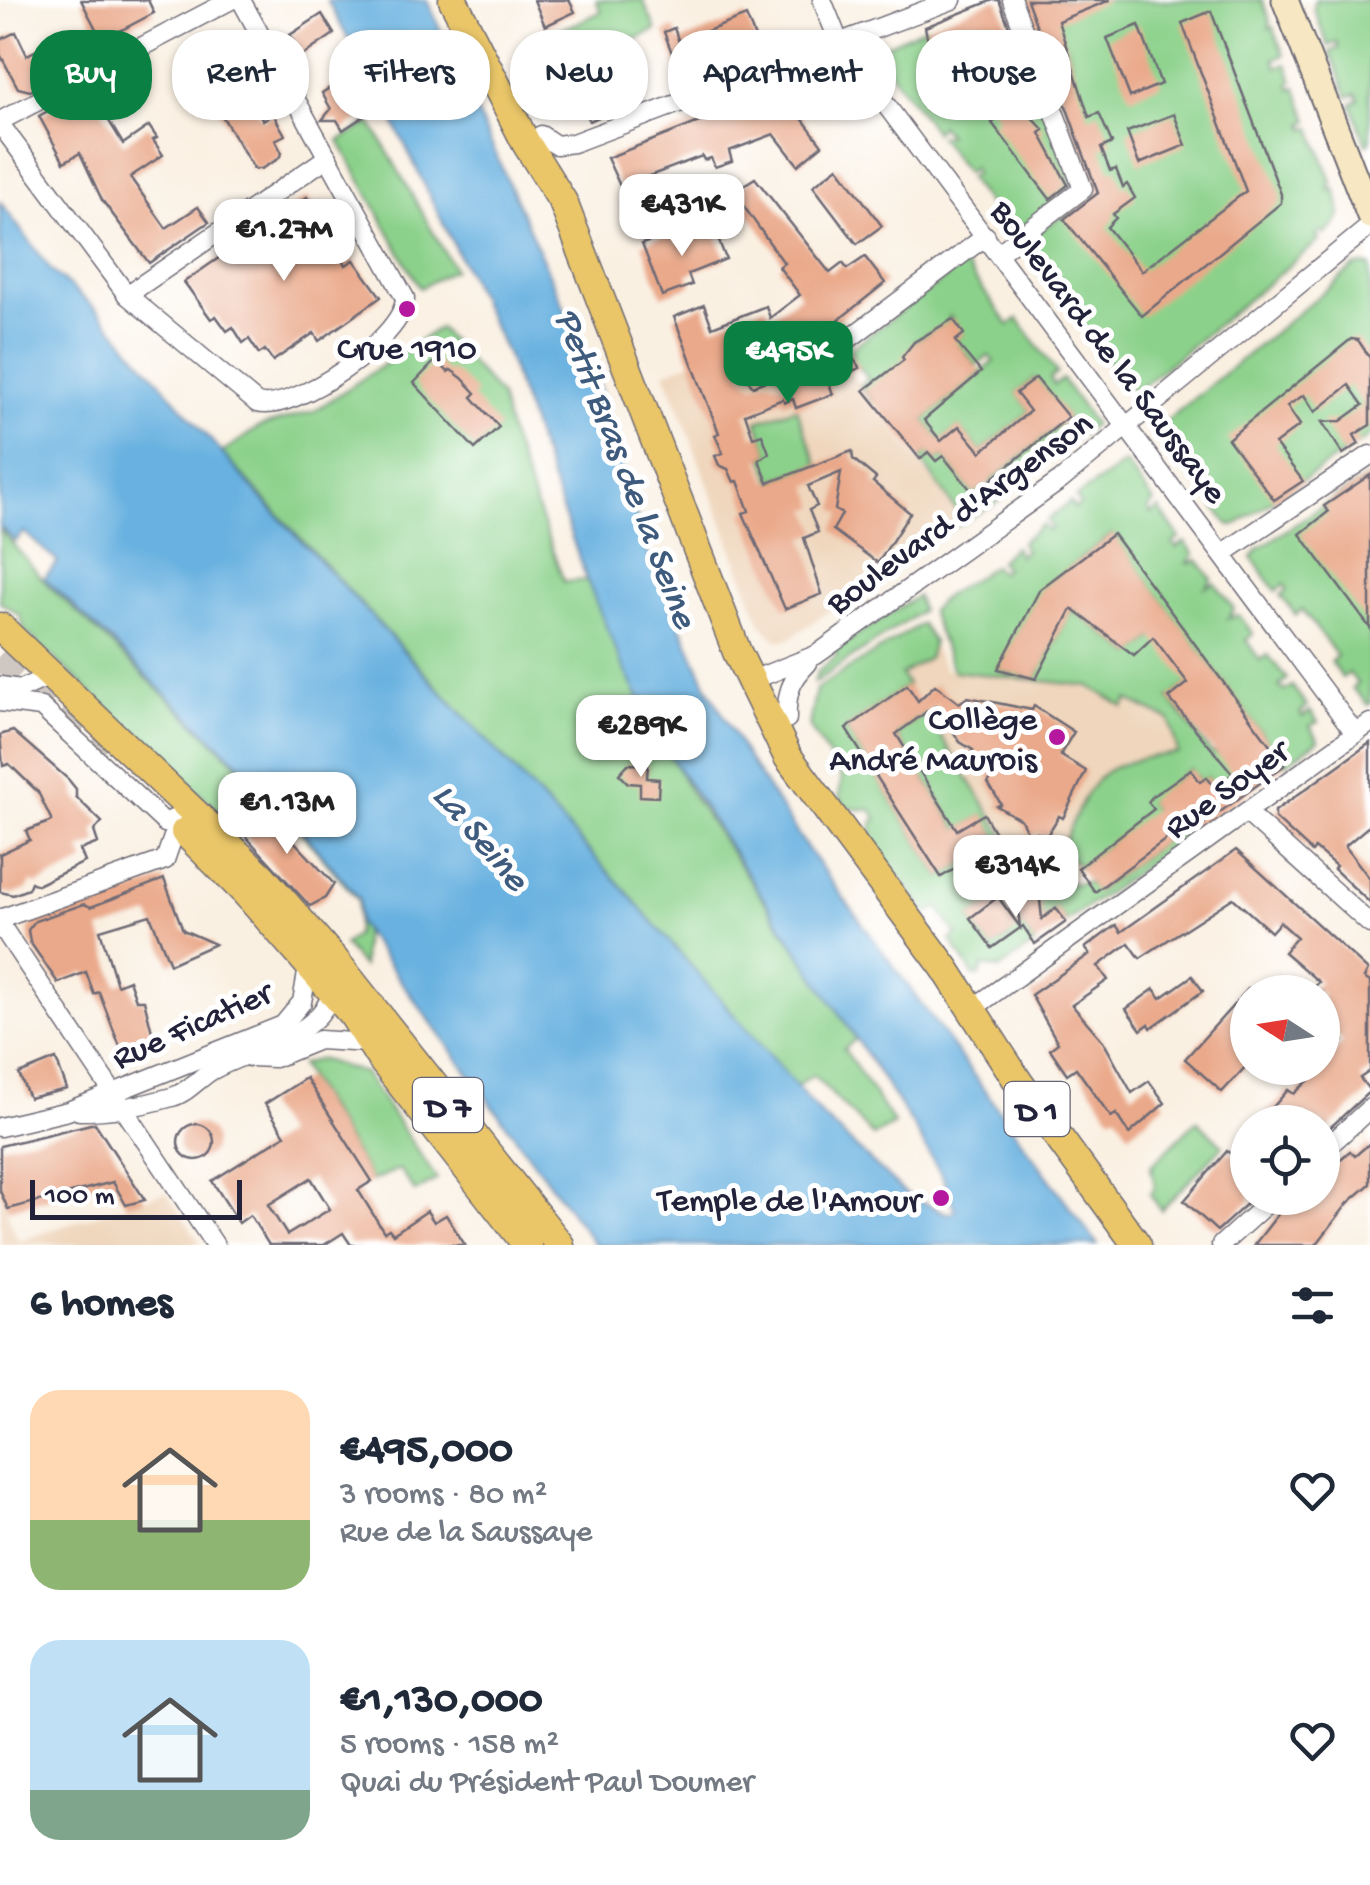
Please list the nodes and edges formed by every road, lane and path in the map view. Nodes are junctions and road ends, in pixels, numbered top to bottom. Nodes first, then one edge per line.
1 (231, 0) edge
2 (241, 0) edge
3 (453, 0) edge
4 (472, 0) edge
5 (822, 0) edge
6 (952, 0) edge
7 (1012, 0) edge
8 (1286, 0) edge
9 (835, 30) edge
10 (872, 30) edge
11 (668, 107) edge
12 (896, 116) edge
13 (0, 122) edge
14 (541, 135) junction
15 (328, 158) junction
16 (550, 175) junction
17 (1370, 216) edge
18 (1370, 226) edge
19 (986, 236) junction
20 (999, 253) junction
21 (126, 296) junction
22 (846, 341) dead end
23 (1126, 427) junction
24 (1370, 456) edge
25 (1222, 554) junction
26 (0, 627) edge
27 (0, 641) edge
28 (816, 655) junction
29 (768, 675) junction
30 (41, 680) junction
31 (8, 695) edge
32 (1363, 728) edge
33 (158, 788) junction
34 (817, 793) junction
35 (143, 802) junction
36 (1246, 812) junction
37 (175, 828) junction
38 (0, 922) edge
39 (1370, 924) edge
40 (338, 963) junction
41 (308, 967) junction
42 (333, 992) junction
43 (972, 1009) junction
44 (369, 1042) junction
45 (243, 1056) junction
46 (118, 1101) junction
47 (1370, 1108) edge
48 (0, 1127) edge
49 (1340, 1136) edge
50 (1108, 1205) junction
51 (1254, 1215) edge
52 (216, 1245) edge
53 (527, 1245) edge
54 (560, 1245) edge
55 (1137, 1245) edge
56 (1149, 1245) edge
57 (1221, 1245) edge

1 - 13 street
2 - 15 street
3 - 16 main road, D 1
4 - 14 main road, D 1
5 - 9 street, Boulevard de la Saussaye
6 - 10 street
7 - 20 street
8 - 17 street
11 - 14 street
12 - 19 street, Boulevard de la Saussaye
13 - 21 street
14 - 16 main road, D 1
15 - 21 street
15 - 21 street
16 - 29 main road, D 1
18 - 23 street, Boulevard d'Argenson
19 - 20 street, Boulevard de la Saussaye
19 - 22 street
20 - 23 street, Boulevard de la Saussaye
23 - 25 street, Boulevard de la Saussaye
23 - 28 street, Boulevard d'Argenson
24 - 25 street
25 - 32 street, Boulevard de la Saussaye
26 - 40 main road, D 7
27 - 30 street
28 - 29 street, Boulevard d'Argenson
28 - 29 street, Boulevard d'Argenson
29 - 34 main road, D 1
29 - 34 main road, D 1
30 - 31 street
30 - 33 street
31 - 35 street
32 - 36 street, Rue Soyer
33 - 35 street
33 - 37 street
34 - 43 main road, D 1
35 - 37 street
36 - 39 street
36 - 43 street, Rue Soyer
37 - 38 street
37 - 41 main road, D 7
38 - 46 street
40 - 42 street, Rue Ficatier
40 - 54 main road, D 7
41 - 42 main road, D 7
41 - 46 street, Rue Ficatier
42 - 44 main road, D 7
42 - 45 street, Rue Ficatier
43 - 50 main road, D 1
44 - 45 street, Rue Ficatier
44 - 53 main road, D 7
45 - 46 street, Rue Ficatier
46 - 48 street, Rue Ficatier
46 - 52 street
47 - 49 street
50 - 55 main road, D 1
50 - 56 main road, D 1
51 - 57 street

